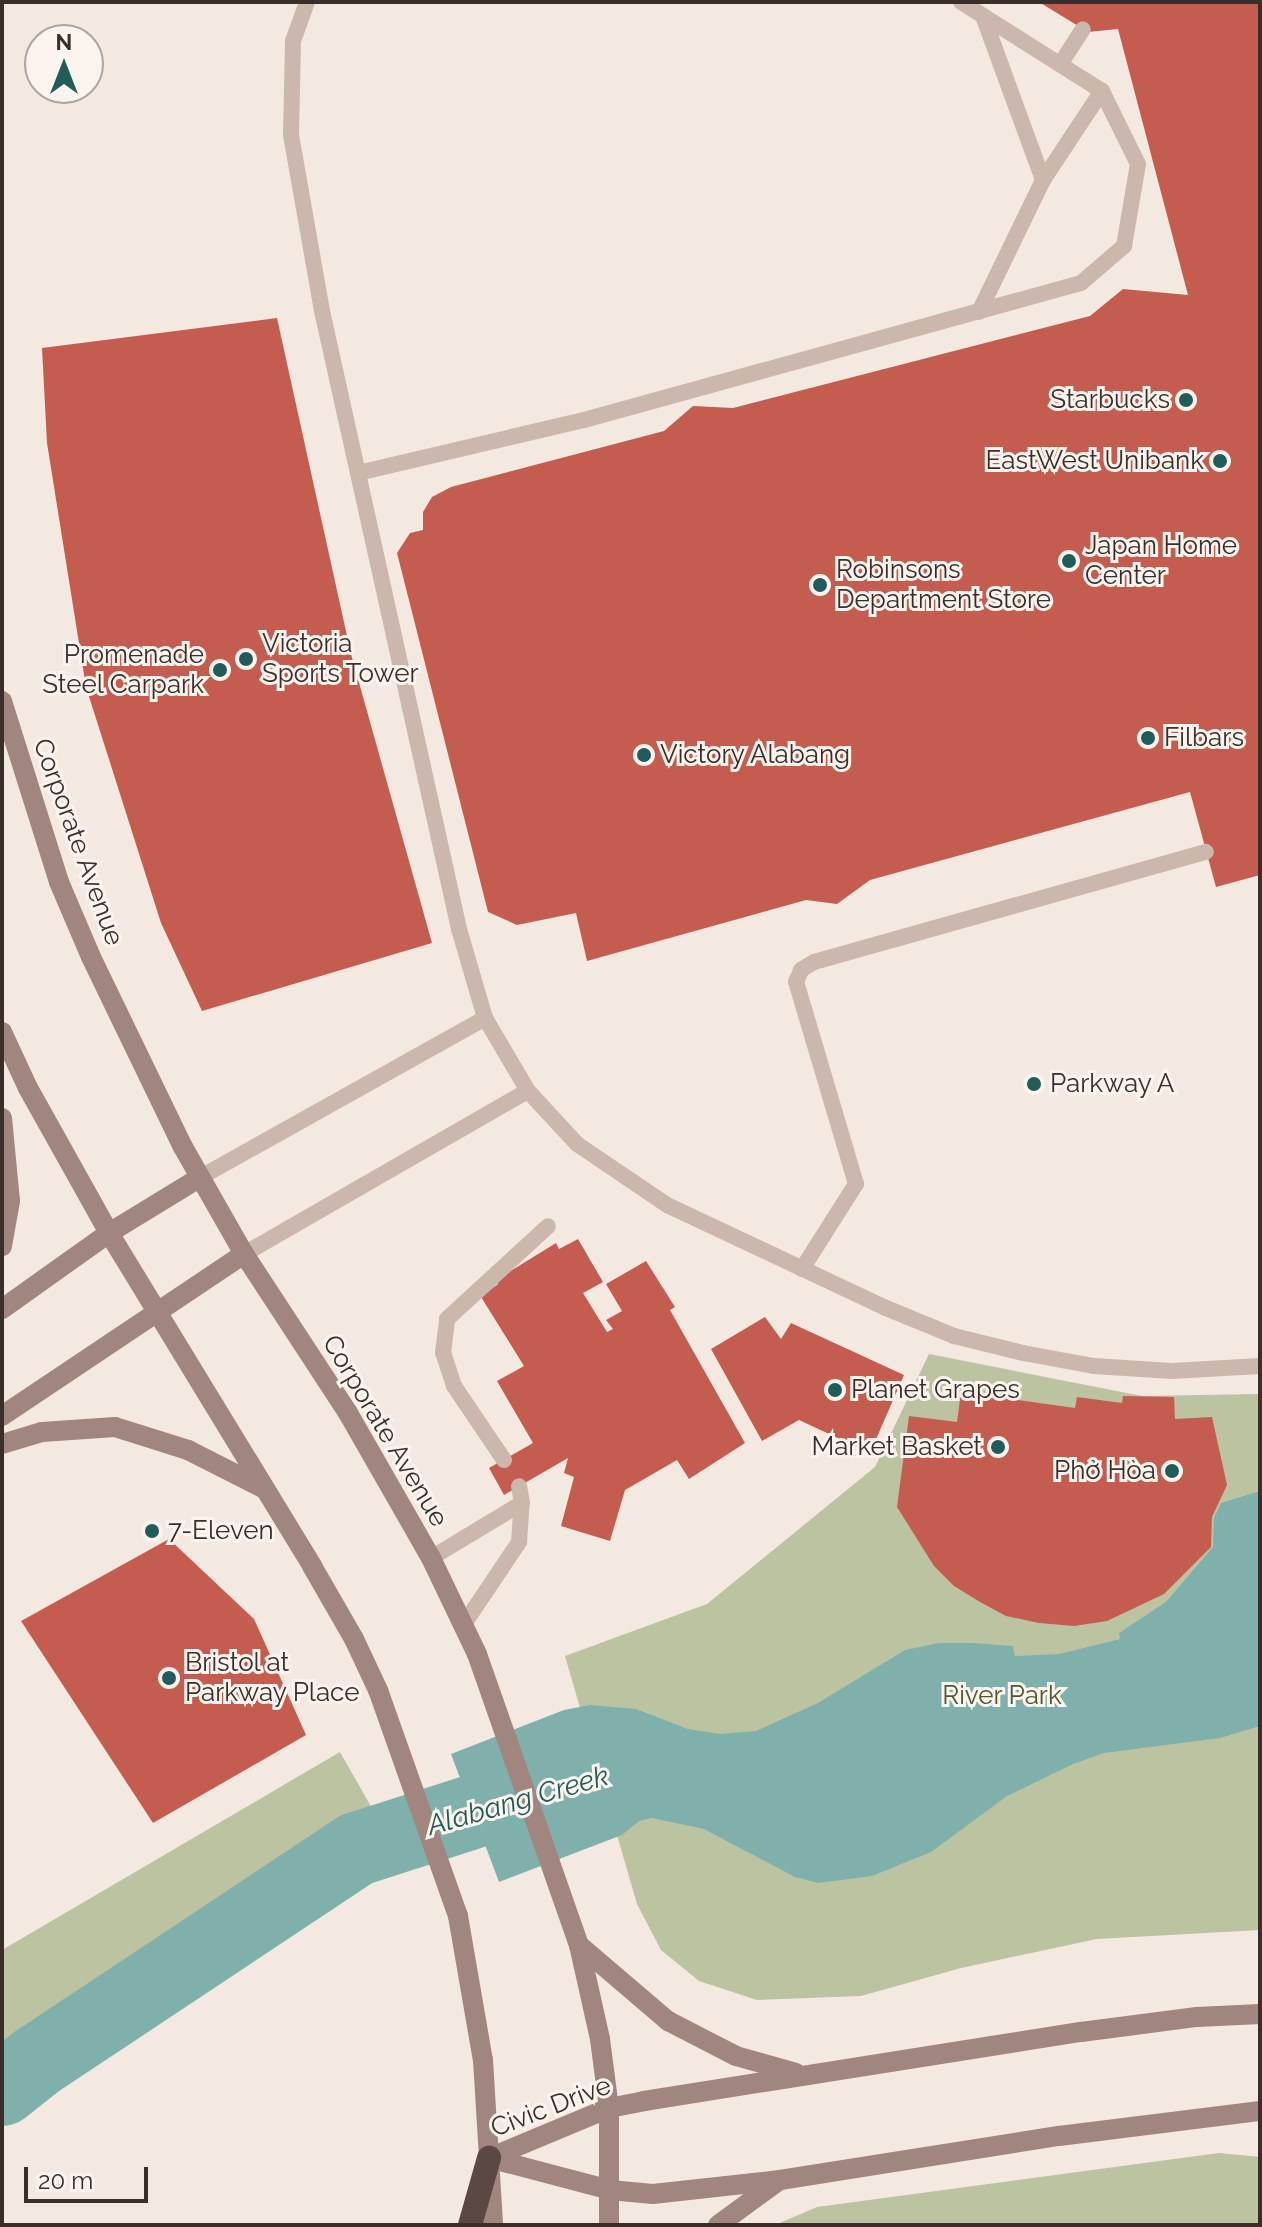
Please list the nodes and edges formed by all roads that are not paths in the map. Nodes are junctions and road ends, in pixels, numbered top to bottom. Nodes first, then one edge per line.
1 (307, 2) edge
2 (961, 2) edge
3 (983, 16) junction
4 (1083, 29) dead end
5 (1061, 63) junction
6 (1102, 91) junction
7 (1043, 180) junction
8 (979, 312) junction
9 (358, 473) junction
10 (2, 701) edge
11 (1206, 852) dead end
12 (485, 1018) junction
13 (2, 1032) edge
14 (528, 1091) junction
15 (2, 1118) edge
16 (199, 1178) junction
17 (548, 1226) dead end
18 (109, 1233) junction
19 (2, 1246) edge
20 (244, 1254) junction
21 (802, 1269) junction
22 (2, 1309) edge
23 (155, 1312) junction
24 (1260, 1366) edge
25 (2, 1416) edge
26 (2, 1444) edge
27 (504, 1460) dead end
28 (264, 1488) junction
29 (431, 1558) junction
30 (464, 1624) junction
31 (579, 1945) junction
32 (1260, 2014) edge
33 (804, 2075) junction
34 (609, 2108) junction
35 (1260, 2111) edge
36 (489, 2158) junction
37 (780, 2180) junction
38 (610, 2190) junction
39 (470, 2225) edge
40 (493, 2225) edge
41 (609, 2225) edge
42 (718, 2225) edge

1 - 9 lane
2 - 3 lane
3 - 5 lane
3 - 7 lane
4 - 5 lane
5 - 6 lane
6 - 7 lane
6 - 8 lane
7 - 8 lane
8 - 9 lane
9 - 12 lane
10 - 16 main road, Corporate Avenue
11 - 21 lane
12 - 14 lane
12 - 16 lane
13 - 18 main road
14 - 20 lane
14 - 21 lane
15 - 19 main road
16 - 18 main road
16 - 20 main road, Corporate Avenue
17 - 27 lane
18 - 22 main road
18 - 23 main road
20 - 23 main road
20 - 29 main road, Corporate Avenue
21 - 24 lane
23 - 25 main road
23 - 28 main road
26 - 28 main road
28 - 36 main road
29 - 30 main road, Corporate Avenue
29 - 30 lane
30 - 31 main road, Corporate Avenue
31 - 33 main road
31 - 34 main road, Corporate Avenue
32 - 33 main road, Civic Drive
33 - 34 main road, Civic Drive
34 - 36 main road, Civic Drive
34 - 38 main road, Corporate Avenue
35 - 37 main road, Civic Drive
36 - 38 main road, Civic Drive
36 - 39 highway
36 - 40 main road
37 - 38 main road, Civic Drive
37 - 42 main road
38 - 41 main road, Corporate Avenue

